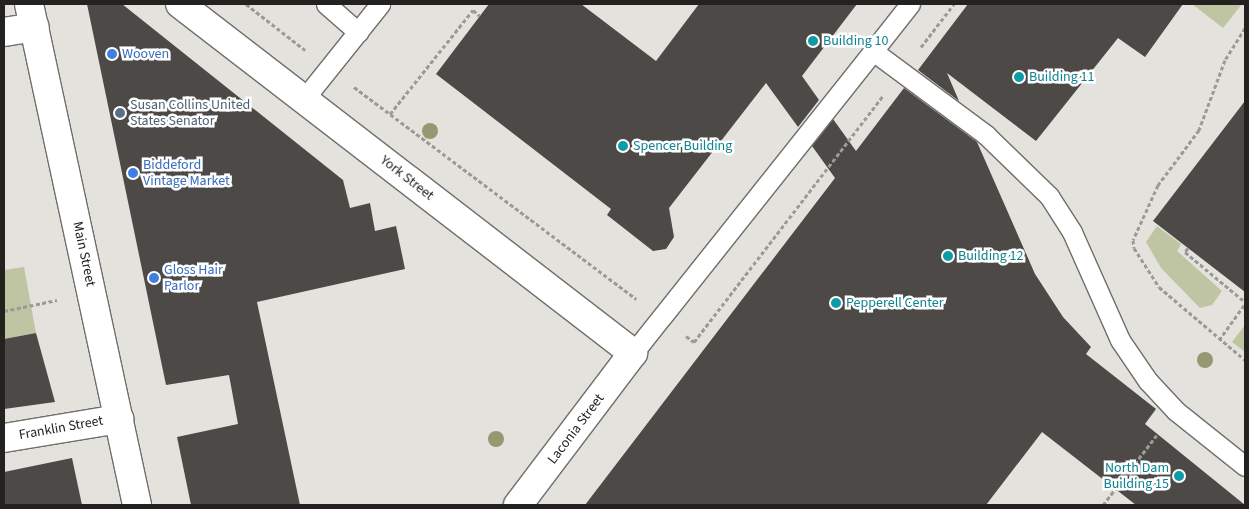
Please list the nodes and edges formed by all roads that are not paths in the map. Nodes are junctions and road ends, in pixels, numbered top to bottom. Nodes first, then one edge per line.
1 (180, 4) edge
2 (326, 4) edge
3 (380, 4) edge
4 (910, 4) edge
5 (32, 16) edge
6 (4, 32) edge
7 (358, 32) junction
8 (873, 51) junction
9 (304, 99) junction
10 (633, 353) junction
11 (119, 419) junction
12 (4, 438) edge
13 (1245, 466) edge
14 (137, 505) edge
15 (518, 505) edge

1 - 9 street, York Street
2 - 7 lane
3 - 7 lane
4 - 8 lane
5 - 6 street
5 - 11 street, Main Street
7 - 9 lane
8 - 10 lane
8 - 13 lane
9 - 10 street, York Street
10 - 15 street, Laconia Street
11 - 12 street, Franklin Street
11 - 14 street, Main Street

